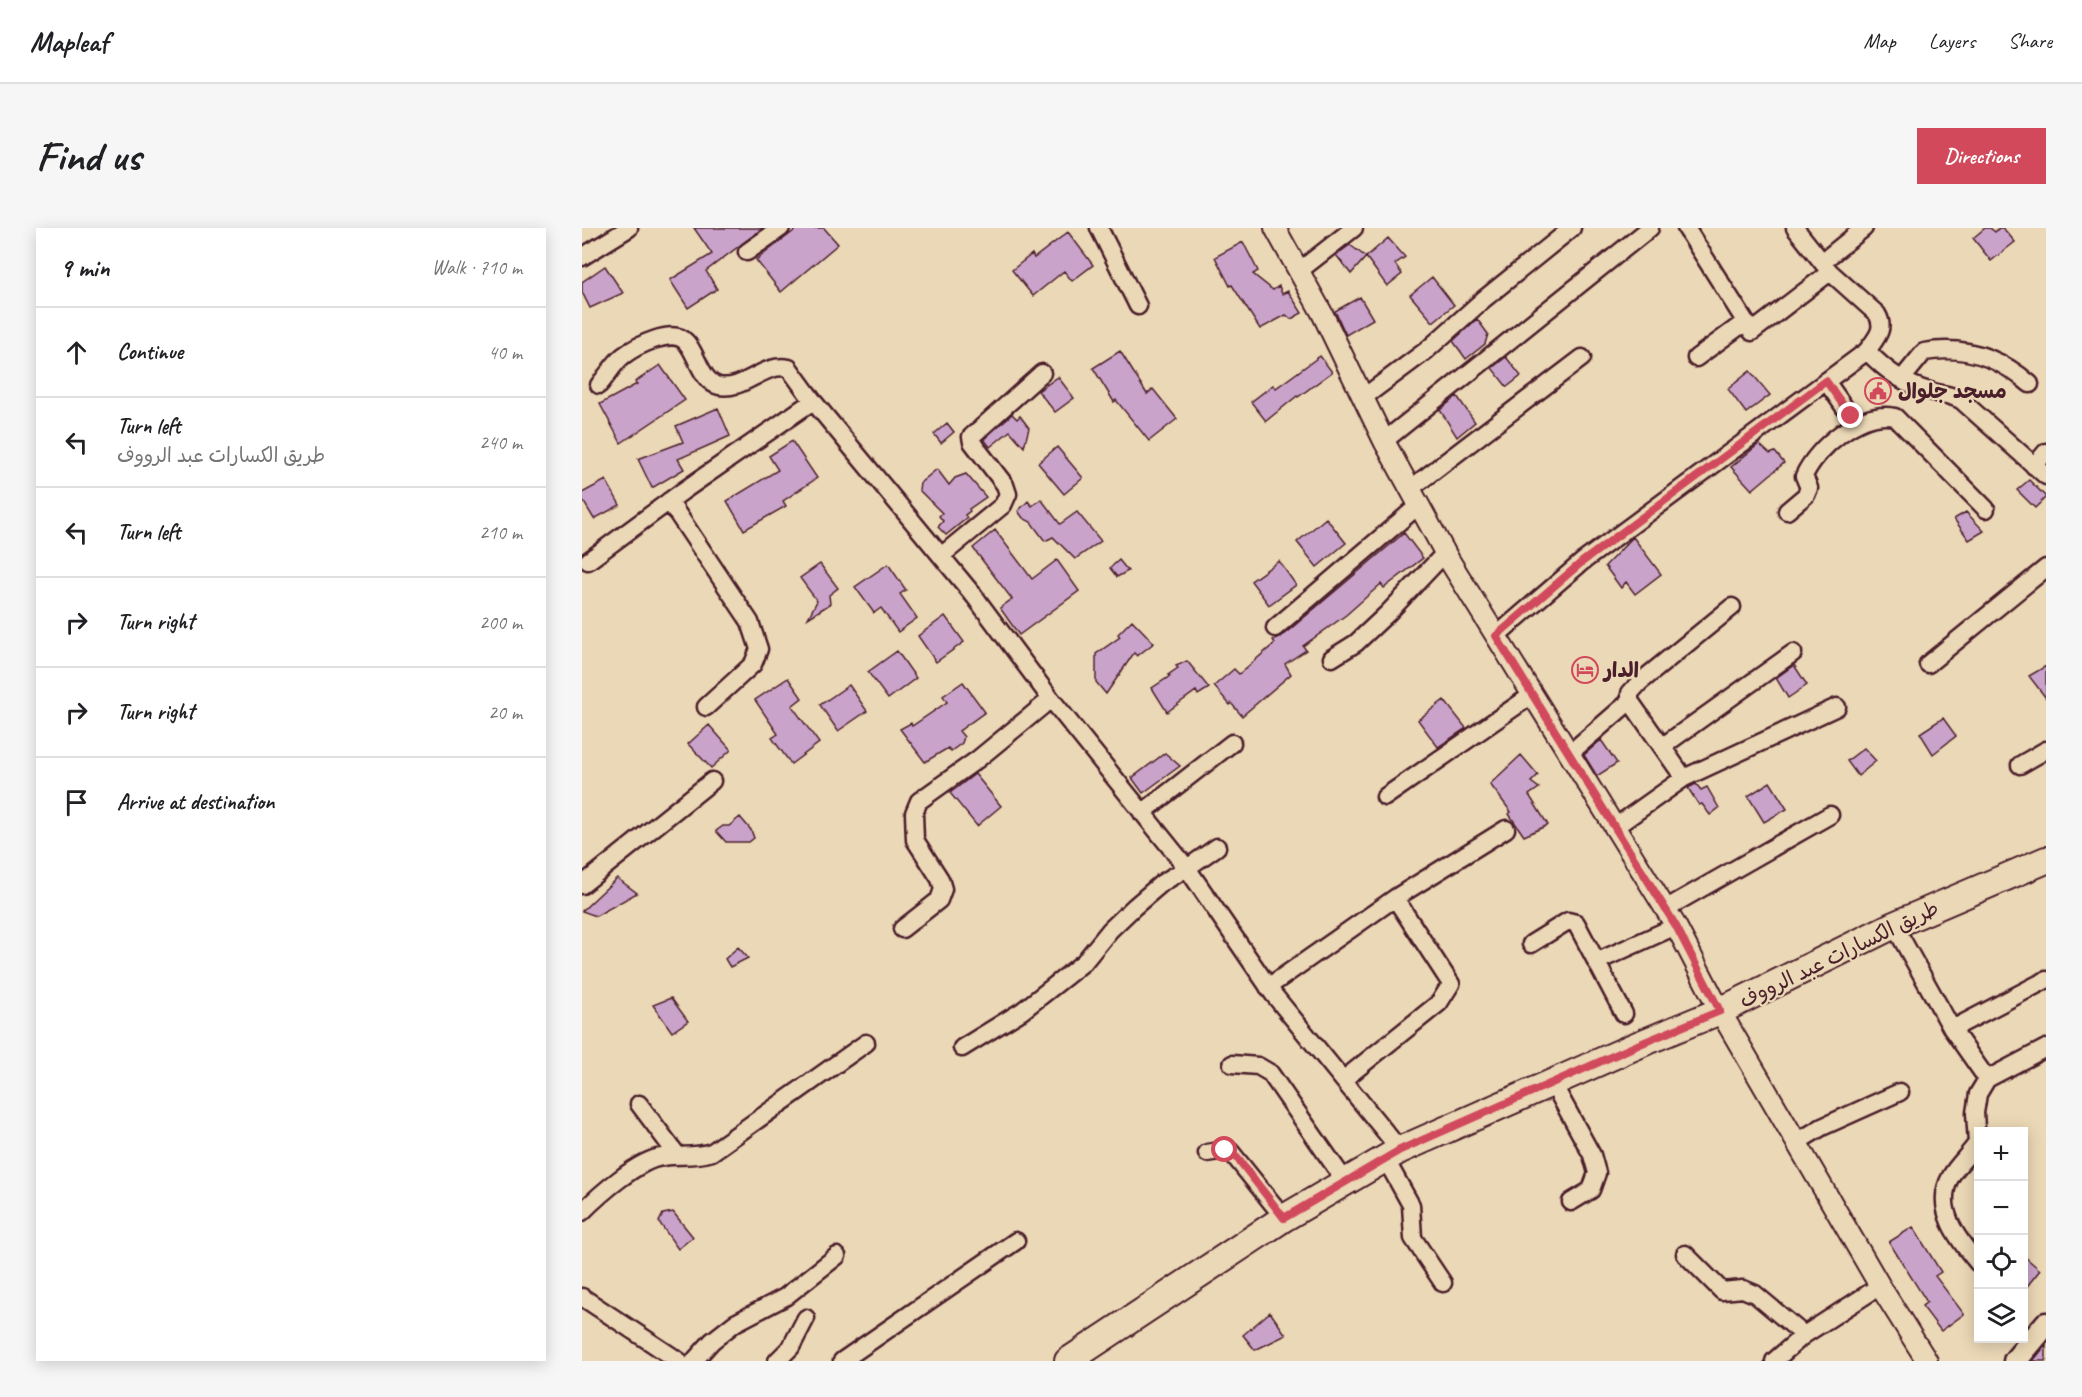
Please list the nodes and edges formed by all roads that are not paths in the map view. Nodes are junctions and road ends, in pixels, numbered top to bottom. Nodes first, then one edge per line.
1 (629, 228) edge
2 (781, 228) edge
3 (1099, 228) edge
4 (1275, 228) edge
5 (1354, 228) edge
6 (1572, 228) edge
7 (1650, 228) edge
8 (1686, 228) edge
9 (1795, 228) edge
10 (1864, 228) edge
11 (747, 252) dead end
12 (582, 257) edge
13 (1826, 267) junction
14 (1299, 271) junction
15 (1138, 306) dead end
16 (1745, 322) junction
17 (1867, 351) junction
18 (1582, 358) dead end
19 (1696, 358) dead end
20 (1042, 373) dead end
21 (1902, 379) junction
22 (1826, 381) junction
23 (2030, 384) dead end
24 (599, 385) dead end
25 (1364, 397) junction
26 (813, 401) junction
27 (1856, 424) junction
28 (1384, 441) junction
29 (2046, 452) edge
30 (2040, 471) edge
31 (1414, 497) junction
32 (669, 501) junction
33 (1986, 509) dead end
34 (1787, 511) dead end
35 (1444, 553) junction
36 (941, 556) junction
37 (588, 561) dead end
38 (2046, 567) edge
39 (1732, 607) dead end
40 (1275, 628) dead end
41 (1496, 636) junction
42 (1793, 653) dead end
43 (1332, 658) dead end
44 (1928, 664) dead end
45 (1532, 695) junction
46 (1051, 699) junction
47 (1630, 701) junction
48 (706, 707) dead end
49 (1837, 707) dead end
50 (1232, 743) dead end
51 (1663, 746) junction
52 (2046, 750) edge
53 (1569, 753) junction
54 (2020, 765) dead end
55 (1684, 778) junction
56 (712, 781) dead end
57 (1385, 797) dead end
58 (1142, 813) junction
59 (1830, 815) dead end
60 (1615, 827) junction
61 (1506, 829) dead end
62 (1217, 847) dead end
63 (2046, 860) edge
64 (1187, 868) junction
65 (582, 885) edge
66 (1395, 898) junction
67 (1665, 909) junction
68 (1894, 925) junction
69 (1676, 926) junction
70 (902, 929) dead end
71 (1531, 944) dead end
72 (1596, 962) junction
73 (2046, 980) edge
74 (1268, 987) junction
75 (1720, 1011) junction
76 (1624, 1014) dead end
77 (1952, 1029) junction
78 (866, 1043) dead end
79 (962, 1048) dead end
80 (2046, 1048) edge
81 (1232, 1064) dead end
82 (1987, 1079) junction
83 (1343, 1080) junction
84 (1552, 1082) junction
85 (1900, 1092) dead end
86 (639, 1104) dead end
87 (1797, 1143) junction
88 (1207, 1153) dead end
89 (1393, 1154) junction
90 (678, 1156) junction
91 (1345, 1181) junction
92 (1571, 1202) dead end
93 (582, 1212) edge
94 (1284, 1218) junction
95 (1016, 1241) dead end
96 (1685, 1254) dead end
97 (837, 1256) dead end
98 (1974, 1257) edge
99 (1443, 1283) dead end
100 (1880, 1286) junction
101 (582, 1297) edge
102 (806, 1318) dead end
103 (2046, 1324) edge
104 (1804, 1335) junction
105 (679, 1361) edge
106 (694, 1361) edge
107 (777, 1361) edge
108 (842, 1361) edge
109 (1068, 1361) edge
110 (1774, 1361) edge
111 (1927, 1361) edge
112 (2015, 1361) edge

1 - 12 street
2 - 11 street
3 - 15 street
4 - 14 street
5 - 14 street
6 - 25 street
7 - 28 street
8 - 16 street
9 - 13 street
10 - 13 street
13 - 16 street
13 - 17 street
14 - 25 street
16 - 19 street
17 - 21 street
17 - 22 street
18 - 31 street
20 - 36 street
21 - 23 street
21 - 30 street
22 - 27 street
22 - 41 street
24 - 26 street
25 - 28 street
26 - 32 street
26 - 36 street
27 - 33 street
27 - 34 street
28 - 31 street
29 - 30 street
31 - 35 street
31 - 40 street
32 - 37 street
32 - 48 street
35 - 41 street
35 - 43 street
36 - 46 street
38 - 44 street
39 - 47 street
41 - 45 street
42 - 51 street
45 - 53 street
45 - 57 street
46 - 58 street
46 - 70 street
47 - 51 street
47 - 53 street
49 - 55 street
50 - 58 street
51 - 55 street
52 - 54 street
53 - 60 street
55 - 60 street
56 - 65 street
58 - 64 street
59 - 67 street
60 - 67 street
61 - 66 street
62 - 64 street
63 - 68 main road, طريق الكسارات عبد الرووف
64 - 74 street
64 - 79 street
66 - 74 street
66 - 83 street
67 - 69 street
68 - 75 main road, طريق الكسارات عبد الرووف
68 - 77 street
69 - 72 street
69 - 75 street
71 - 72 street
72 - 76 street
73 - 77 street
74 - 83 street
75 - 84 main road, طريق الكسارات عبد الرووف
75 - 87 street
77 - 82 street
78 - 90 street
80 - 82 street
81 - 91 street
82 - 98 street
83 - 89 street
84 - 89 main road, طريق الكسارات عبد الرووف
84 - 92 street
85 - 87 street
86 - 90 street
87 - 100 street
88 - 94 street
89 - 91 main road, طريق الكسارات عبد الرووف
89 - 99 street
90 - 93 street
91 - 94 main road, طريق الكسارات عبد الرووف
94 - 109 main road, طريق الكسارات عبد الرووف
95 - 108 street
96 - 104 street
97 - 106 street
100 - 104 street
100 - 111 street
101 - 105 street
102 - 107 street
103 - 112 main road
104 - 110 street

